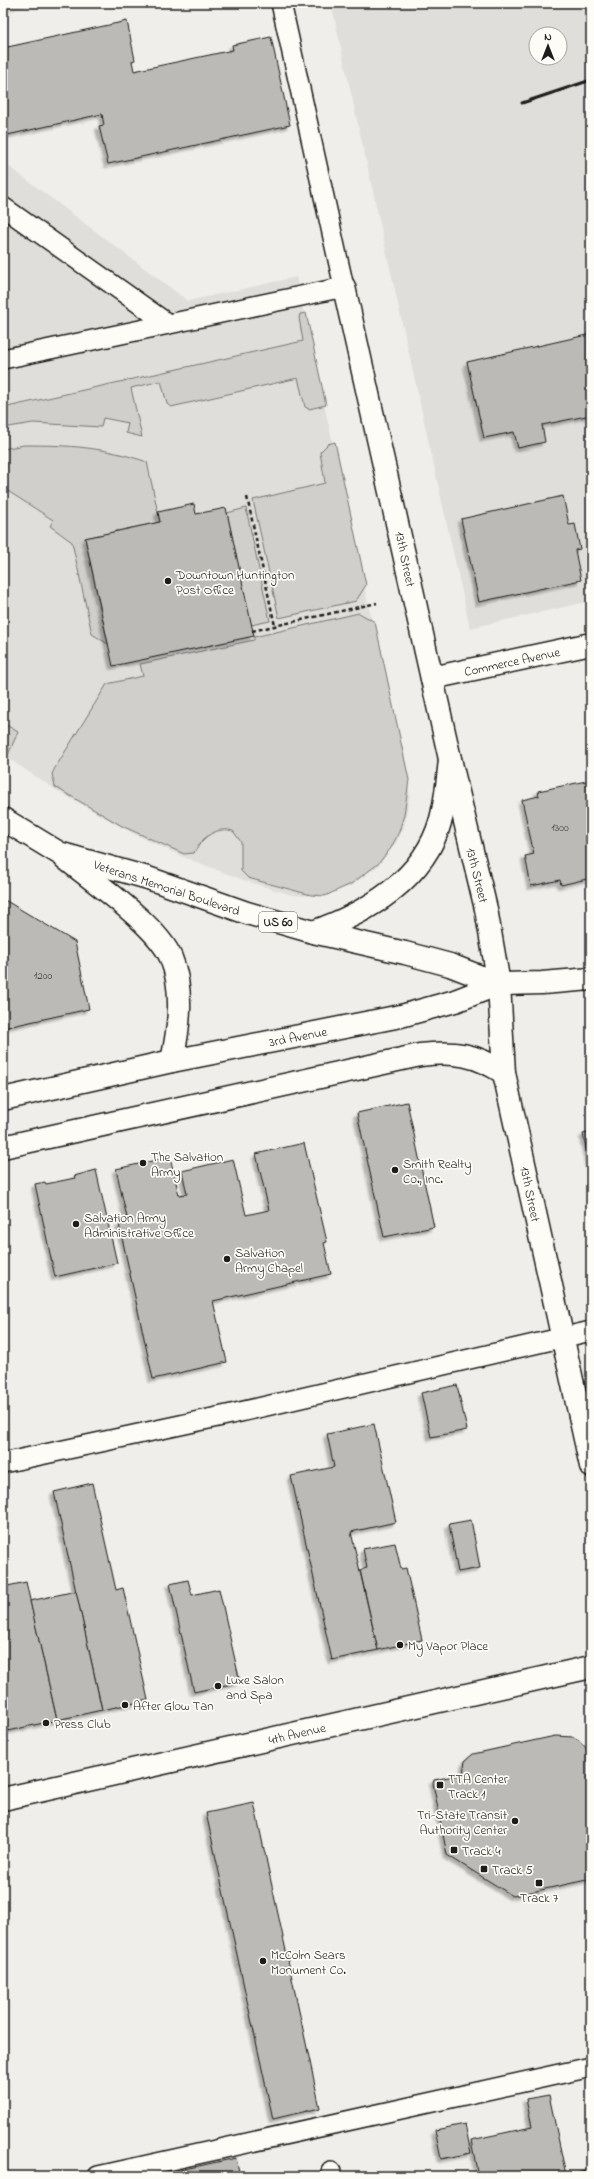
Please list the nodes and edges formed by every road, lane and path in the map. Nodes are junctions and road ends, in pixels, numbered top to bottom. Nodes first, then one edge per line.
1 (281, 3) edge
2 (3, 207) edge
3 (344, 287) junction
4 (168, 324) junction
5 (3, 359) edge
6 (247, 498) dead end
7 (377, 603) dead end
8 (276, 626) junction
9 (252, 631) dead end
10 (591, 644) edge
11 (432, 678) junction
12 (450, 759) junction
13 (3, 819) edge
14 (59, 853) junction
15 (313, 932) junction
16 (591, 979) edge
17 (499, 984) junction
18 (172, 1061) junction
19 (504, 1073) junction
20 (3, 1099) edge
21 (3, 1147) edge
22 (591, 1332) edge
23 (562, 1338) junction
24 (3, 1464) edge
25 (591, 1466) edge
26 (591, 1668) edge
27 (3, 1799) edge
28 (591, 2067) edge
29 (98, 2176) edge

1 - 3 lane
2 - 4 lane
3 - 4 lane
3 - 11 street, 13th Street
4 - 5 lane
6 - 8 path
7 - 8 path
8 - 9 path
10 - 11 street, Commerce Avenue
11 - 12 street, 13th Street
12 - 15 street
12 - 17 street, 13th Street
13 - 14 street, Veterans Memorial Boulevard / US 60
14 - 15 street, Veterans Memorial Boulevard / US 60
14 - 18 street
15 - 17 street, Veterans Memorial Boulevard / US 60
16 - 17 street, 3rd Avenue / US 60
17 - 18 street, 3rd Avenue
17 - 19 street, 13th Street
18 - 20 street, 3rd Avenue
19 - 21 street
19 - 23 street, 13th Street
22 - 23 lane
23 - 24 lane
23 - 25 street, 13th Street
26 - 27 street, 4th Avenue
28 - 29 lane

